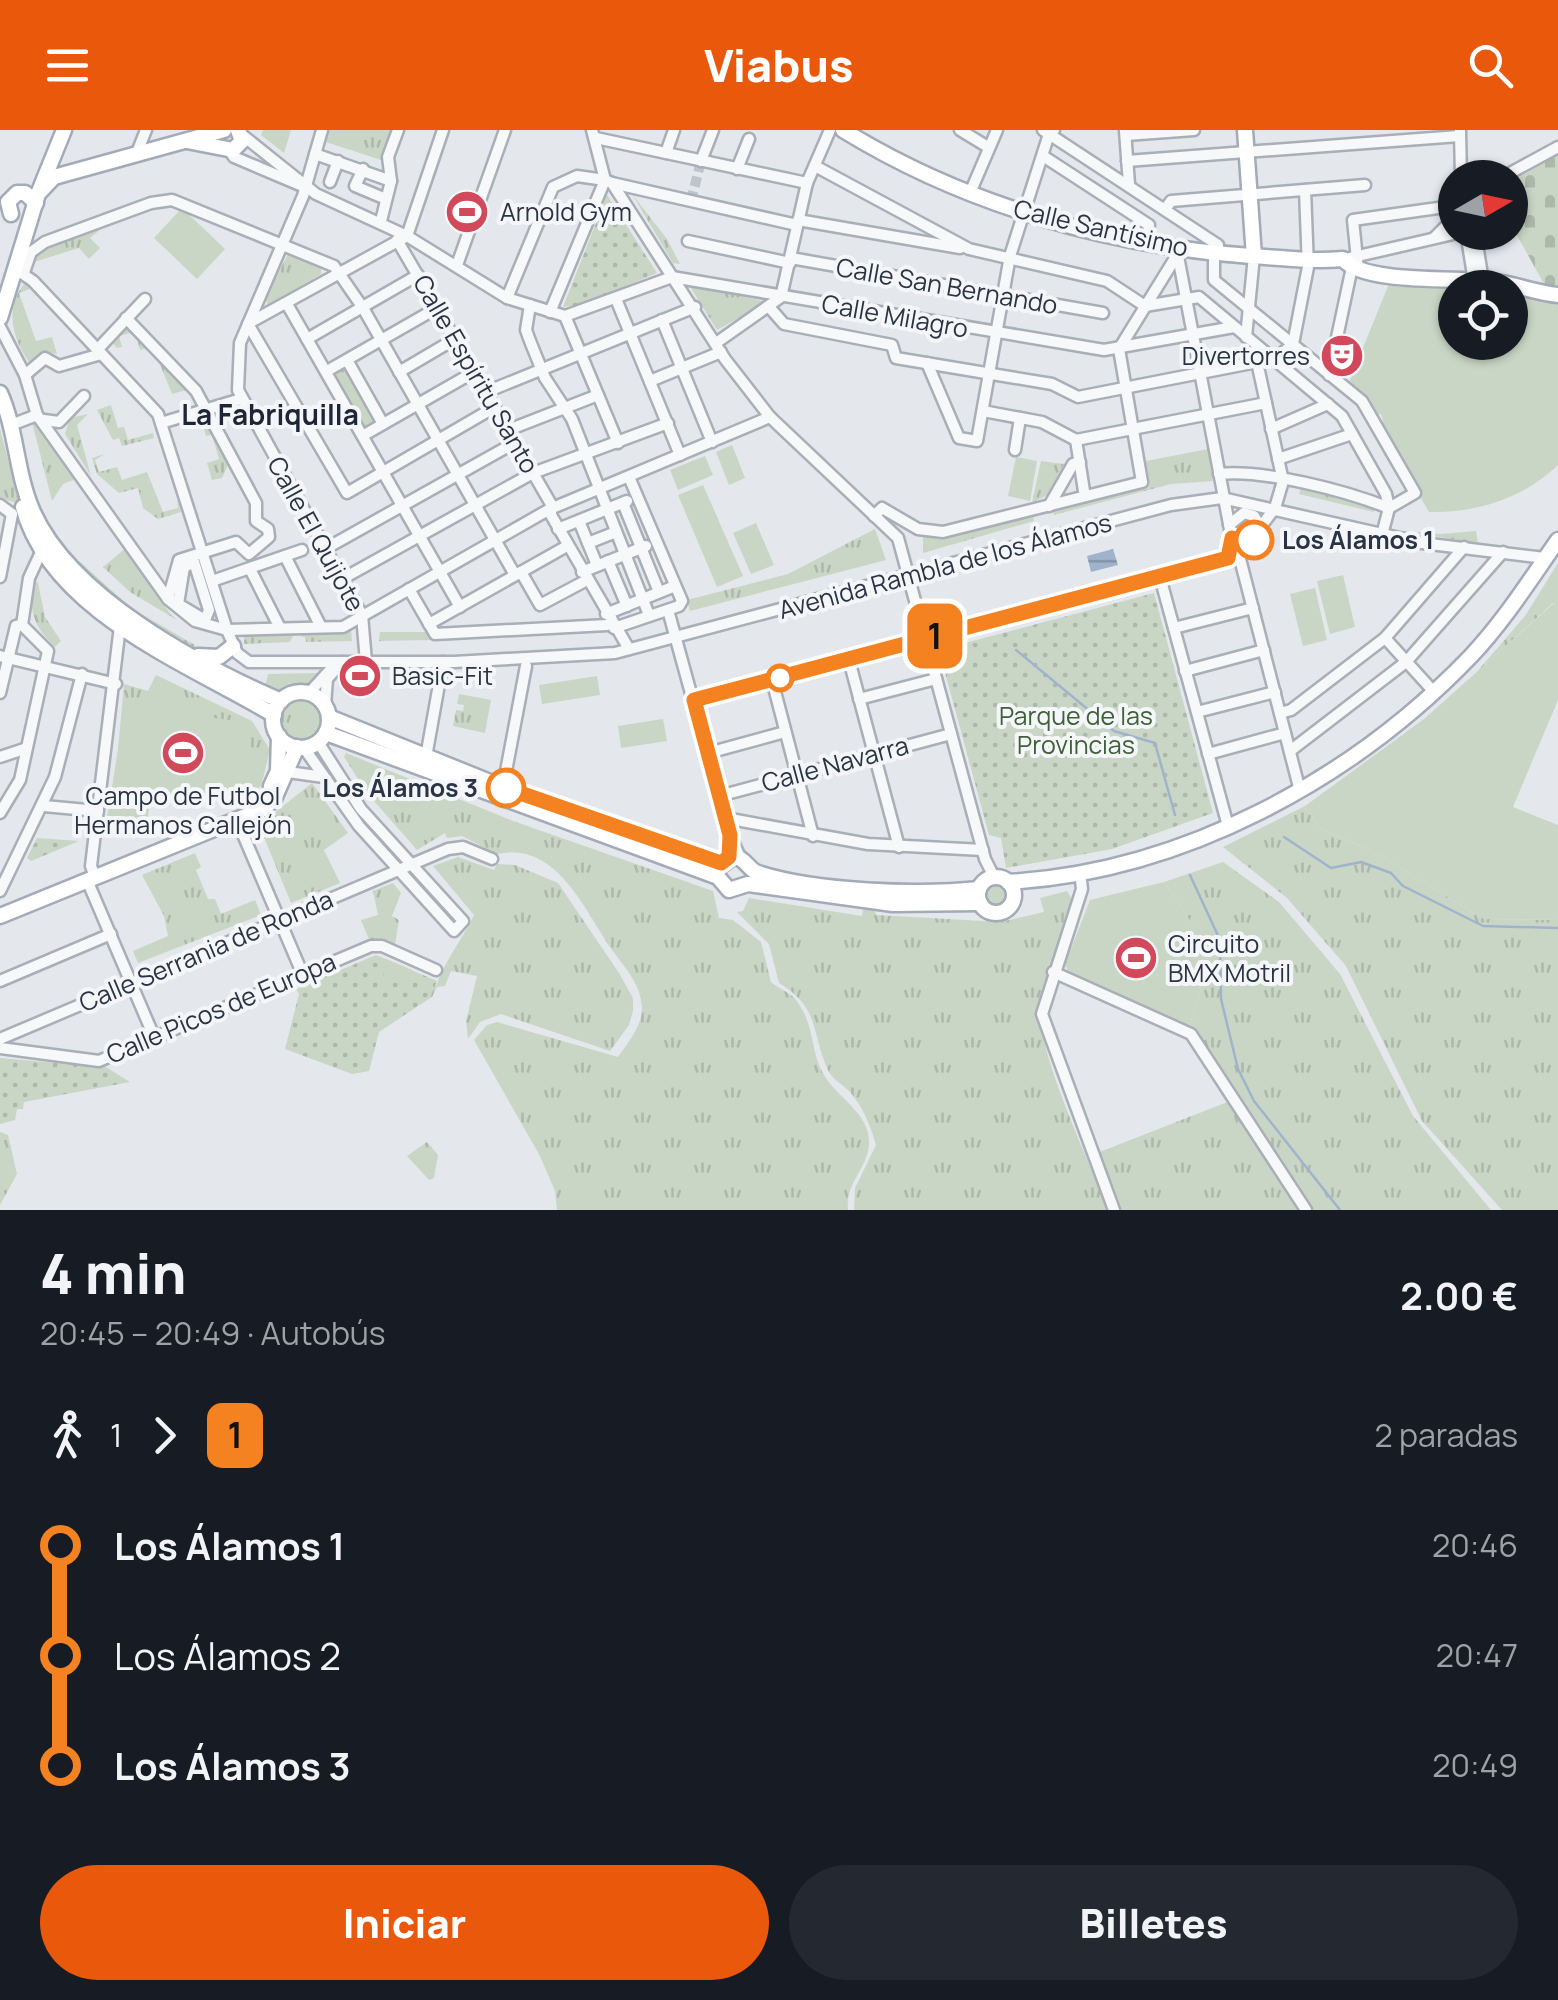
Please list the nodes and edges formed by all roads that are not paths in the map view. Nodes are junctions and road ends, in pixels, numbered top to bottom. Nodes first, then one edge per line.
1 (64, 130) edge
2 (146, 130) edge
3 (223, 130) edge
4 (322, 130) edge
5 (398, 130) edge
6 (443, 130) edge
7 (505, 130) edge
8 (674, 130) edge
9 (713, 130) edge
10 (830, 130) edge
11 (844, 130) edge
12 (960, 130) edge
13 (997, 130) edge
14 (1194, 130) edge
15 (1245, 130) edge
16 (1360, 130) edge
17 (1049, 131) edge
18 (240, 132) edge
19 (1125, 132) edge
20 (1460, 133) edge
21 (594, 134) edge
22 (749, 140) dead end
23 (186, 141) junction
24 (1361, 144) junction
25 (988, 148) junction
26 (226, 149) junction
27 (1554, 149) edge
28 (1246, 152) junction
29 (666, 153) junction
30 (315, 154) junction
31 (136, 155) junction
32 (51, 156) junction
33 (1043, 156) junction
34 (1461, 160) edge
35 (338, 161) junction
36 (701, 161) junction
37 (1127, 161) junction
38 (1528, 163) edge
39 (814, 166) junction
40 (737, 168) junction
41 (364, 169) junction
42 (73, 172) junction
43 (391, 181) junction
44 (609, 181) junction
45 (330, 182) dead end
46 (807, 183) junction
47 (1129, 184) junction
48 (1364, 185) dead end
49 (306, 186) junction
50 (629, 187) junction
51 (1304, 190) junction
52 (970, 193) junction
53 (1250, 195) junction
54 (620, 197) junction
55 (386, 199) junction
56 (36, 203) junction
57 (1166, 208) junction
58 (1438, 208) dead end
59 (1025, 212) junction
60 (5, 214) edge
61 (381, 222) junction
62 (798, 223) junction
63 (1438, 234) edge
64 (402, 238) junction
65 (1438, 238) edge
66 (1433, 239) junction
67 (688, 241) dead end
68 (1147, 243) junction
69 (282, 244) junction
70 (969, 249) junction
71 (1176, 252) junction
72 (1216, 252) junction
73 (1010, 256) junction
74 (1254, 256) junction
75 (1308, 260) junction
76 (790, 261) junction
77 (1352, 263) junction
78 (457, 265) junction
79 (20, 271) junction
80 (342, 272) junction
81 (418, 275) junction
82 (1438, 275) edge
83 (672, 277) junction
84 (1214, 280) junction
85 (1528, 290) edge
86 (1002, 295) junction
87 (1558, 295) edge
88 (781, 297) junction
89 (507, 298) junction
90 (1193, 298) junction
91 (145, 299) dead end
92 (616, 299) junction
93 (287, 304) junction
94 (530, 305) junction
95 (695, 306) junction
96 (1145, 306) junction
97 (363, 308) junction
98 (437, 308) junction
99 (770, 308) junction
100 (1250, 309) junction
101 (550, 312) junction
102 (1103, 313) dead end
103 (565, 316) junction
104 (0, 318) edge
105 (126, 318) junction
106 (662, 320) junction
107 (747, 323) junction
108 (248, 324) junction
109 (0, 327) edge
110 (1234, 327) junction
111 (630, 333) junction
112 (996, 334) junction
113 (1194, 335) junction
114 (1246, 337) junction
115 (307, 338) junction
116 (381, 340) junction
117 (455, 340) junction
118 (1293, 344) junction
119 (718, 346) junction
120 (1119, 349) junction
121 (99, 352) junction
122 (581, 353) junction
123 (1266, 359) junction
124 (346, 360) junction
125 (927, 363) junction
126 (682, 368) junction
127 (541, 369) junction
128 (327, 371) junction
129 (400, 372) junction
130 (474, 372) junction
131 (1201, 373) junction
132 (989, 374) junction
133 (25, 375) junction
134 (1330, 375) junction
135 (650, 381) junction
136 (1126, 387) junction
137 (486, 392) junction
138 (0, 393) edge
139 (598, 395) junction
140 (84, 396) dead end
141 (241, 399) junction
142 (1266, 403) junction
143 (418, 404) junction
144 (1328, 404) junction
145 (0, 407) edge
146 (564, 407) junction
147 (495, 408) junction
148 (206, 410) junction
149 (983, 411) junction
150 (1208, 414) junction
151 (40, 417) junction
152 (770, 417) junction
153 (1020, 418) junction
154 (161, 423) junction
155 (668, 423) junction
156 (383, 424) junction
157 (11, 425) junction
158 (1133, 429) junction
159 (1272, 429) junction
160 (508, 430) junction
161 (1352, 434) junction
162 (364, 435) junction
163 (438, 439) junction
164 (1076, 440) junction
165 (516, 442) junction
166 (712, 442) junction
167 (618, 443) junction
168 (1015, 450) dead end
169 (586, 456) junction
170 (680, 456) junction
171 (1278, 459) junction
172 (1080, 462) junction
173 (383, 472) junction
174 (534, 473) junction
175 (1219, 474) junction
176 (458, 475) junction
177 (629, 477) junction
178 (1283, 480) junction
179 (598, 489) junction
180 (1084, 491) dead end
181 (638, 496) junction
182 (1222, 498) junction
183 (623, 503) junction
184 (0, 505) edge
185 (476, 505) junction
186 (402, 506) junction
187 (1049, 506) junction
188 (1275, 508) junction
189 (1389, 508) junction
190 (550, 509) junction
191 (607, 510) junction
192 (18, 512) junction
193 (874, 516) junction
194 (578, 521) junction
195 (1229, 525) junction
196 (1259, 525) junction
197 (558, 529) junction
198 (616, 532) junction
199 (1382, 535) junction
200 (420, 536) junction
201 (1232, 538) junction
202 (495, 540) junction
203 (1558, 540) edge
204 (656, 541) junction
205 (588, 543) junction
206 (1245, 544) junction
207 (568, 546) junction
208 (1464, 547) junction
209 (641, 548) junction
210 (326, 549) junction
211 (42, 550) junction
212 (302, 550) dead end
213 (202, 552) junction
214 (1503, 552) junction
215 (3, 554) edge
216 (625, 554) junction
217 (285, 556) junction
218 (1234, 557) junction
219 (1545, 558) junction
220 (603, 563) junction
221 (186, 564) joint
222 (250, 568) junction
223 (441, 571) junction
224 (518, 573) junction
225 (910, 575) junction
226 (584, 576) junction
227 (0, 577) edge
228 (1160, 577) junction
229 (342, 579) junction
230 (212, 580) junction
231 (675, 586) junction
232 (409, 588) junction
233 (659, 592) junction
234 (168, 598) junction
235 (643, 599) junction
236 (627, 606) junction
237 (460, 607) junction
238 (1253, 608) junction
239 (668, 610) junction
240 (362, 615) junction
241 (649, 616) junction
242 (609, 622) junction
243 (22, 624) junction
244 (429, 624) junction
245 (120, 626) junction
246 (321, 627) junction
247 (280, 628) junction
248 (1174, 628) junction
249 (227, 630) junction
250 (676, 637) junction
251 (138, 638) junction
252 (1385, 638) junction
253 (926, 639) junction
254 (233, 646) junction
255 (629, 649) junction
256 (1264, 650) junction
257 (119, 652) junction
258 (4, 656) edge
259 (194, 656) junction
260 (849, 660) junction
261 (342, 662) junction
262 (366, 662) junction
263 (444, 662) junction
264 (1406, 662) junction
265 (45, 665) junction
266 (526, 666) dead end
267 (1186, 671) junction
268 (82, 674) junction
269 (936, 679) junction
270 (772, 680) junction
271 (116, 684) junction
272 (245, 684) junction
273 (1274, 692) junction
274 (1434, 692) junction
275 (0, 693) edge
276 (310, 693) junction
277 (860, 699) junction
278 (694, 700) junction
279 (277, 708) junction
280 (327, 711) junction
281 (1197, 712) junction
282 (1280, 713) junction
283 (785, 732) junction
284 (1285, 733) junction
285 (951, 734) junction
286 (279, 736) junction
287 (311, 743) junction
288 (24, 749) junction
289 (1290, 750) junction
290 (708, 753) junction
291 (874, 754) junction
292 (1208, 754) junction
293 (426, 756) junction
294 (0, 757) edge
295 (288, 772) junction
296 (797, 774) junction
297 (324, 776) junction
298 (503, 788) junction
299 (1300, 791) junction
300 (720, 796) junction
301 (44, 806) junction
302 (98, 811) junction
303 (0, 813) edge
304 (239, 816) junction
305 (725, 818) junction
306 (1228, 826) junction
307 (813, 836) junction
308 (899, 848) junction
309 (982, 850) junction
310 (492, 859) dead end
311 (411, 863) junction
312 (727, 864) junction
313 (398, 870) junction
314 (1080, 872) junction
315 (750, 877) junction
316 (91, 878) junction
317 (1037, 880) junction
318 (989, 883) junction
319 (0, 891) edge
320 (1013, 899) junction
321 (0, 916) edge
322 (280, 921) junction
323 (111, 934) junction
324 (436, 970) dead end
325 (1053, 972) junction
326 (303, 976) junction
327 (0, 981) edge
328 (131, 983) junction
329 (0, 1038) edge
330 (155, 1039) junction
331 (0, 1048) edge
332 (1114, 1210) edge
333 (1306, 1210) edge

1 - 32 main road
2 - 31 street
3 - 23 main road
3 - 26 main road
4 - 30 street, Calle El Quijote
5 - 43 street
6 - 64 street
7 - 78 street
8 - 29 street
9 - 36 street
10 - 39 street
11 - 52 main road, Calle Santísimo
12 - 25 street
13 - 25 street
14 - 19 street
15 - 28 main road
16 - 24 street
17 - 33 street
17 - 47 street
18 - 26 main road
18 - 49 street
19 - 37 street
20 - 24 street
20 - 34 street
21 - 29 street
21 - 44 street
22 - 40 street
23 - 26 main road
23 - 31 main road
24 - 28 street
25 - 52 street
26 - 49 street
27 - 38 street
28 - 37 street
28 - 53 main road
29 - 36 street
30 - 35 street
30 - 49 street, Calle El Quijote
31 - 42 main road
32 - 42 main road
32 - 56 main road
33 - 59 street
33 - 68 street
35 - 41 street
35 - 45 street
36 - 40 street
37 - 47 street
39 - 46 street
39 - 70 street
40 - 46 street
41 - 43 street
41 - 55 street
42 - 56 main road
43 - 55 street
44 - 50 street
44 - 54 street
44 - 89 street
44 - 101 street
46 - 62 street
47 - 57 street
48 - 51 street
49 - 61 street
49 - 69 street, Calle El Quijote
50 - 54 street
50 - 62 street
51 - 53 street
51 - 75 street
52 - 59 main road, Calle Santísimo
53 - 57 street
53 - 74 main road
54 - 83 street
55 - 61 street
56 - 60 main road
56 - 60 main road
56 - 79 main road
57 - 72 street
58 - 77 street
59 - 68 main road, Calle Santísimo
59 - 73 street
61 - 64 street
62 - 70 street
62 - 76 street
63 - 66 street
64 - 78 street
64 - 80 street
64 - 81 street, Calle Espíritu Santo
65 - 66 street, Calle Santísimo
66 - 77 street, Calle Santísimo
67 - 76 street, Calle San Bernando
68 - 71 main road, Calle Santísimo
69 - 79 street
69 - 80 street
69 - 108 street, Calle El Quijote
70 - 73 street
71 - 72 main road, Calle Santísimo
71 - 90 street
71 - 96 street
72 - 74 main road, Calle Santísimo
72 - 84 street
73 - 86 street
73 - 96 street
74 - 75 main road, Calle Santísimo
74 - 100 street
75 - 77 main road, Calle Santísimo
75 - 118 street
76 - 86 street, Calle San Bernando
76 - 88 street
77 - 82 main road
77 - 134 street
78 - 89 street
79 - 104 main road
79 - 121 street
80 - 93 street
80 - 97 street
81 - 97 street
81 - 98 street, Calle Espíritu Santo
83 - 88 street, Calle Milagro
83 - 92 street
83 - 95 street
84 - 90 street
84 - 100 street
85 - 87 main road
86 - 102 street, Calle San Bernando
86 - 112 street
88 - 99 street
88 - 112 street, Calle Milagro
89 - 94 street
90 - 96 street
90 - 110 street
90 - 113 street
91 - 105 street
92 - 103 street
92 - 111 street
93 - 108 street
93 - 115 street
94 - 101 street
94 - 127 street
95 - 106 street
95 - 119 street
96 - 120 street
97 - 115 street
97 - 116 street
98 - 116 street
98 - 117 street, Calle Espíritu Santo
99 - 107 street
99 - 125 street
100 - 114 street
100 - 118 street
101 - 103 street
103 - 122 street
105 - 121 street
105 - 148 street
106 - 111 street
106 - 126 street
107 - 119 street
107 - 119 street
108 - 141 street, Calle El Quijote
108 - 173 street
109 - 133 street
110 - 113 street, Calle Milagro
110 - 114 street
111 - 122 street
111 - 135 street
112 - 120 street, Calle Milagro
112 - 132 street
113 - 120 street, Calle Milagro
113 - 131 street
114 - 123 street
115 - 128 street
116 - 124 street
116 - 129 street
117 - 129 street
117 - 130 street, Calle Espíritu Santo
118 - 123 street
118 - 134 street
119 - 126 street
119 - 152 street
120 - 136 street
121 - 133 street
121 - 154 street
122 - 127 street
122 - 139 street
123 - 131 street
123 - 142 street
123 - 144 street
124 - 128 street
124 - 156 street
125 - 132 street
125 - 149 street
126 - 135 street
126 - 166 street
127 - 137 street
127 - 146 street
128 - 162 street
129 - 143 street
130 - 137 street, Calle Espíritu Santo
130 - 143 street
131 - 136 street
131 - 150 street
132 - 136 street
132 - 149 street
133 - 151 street
134 - 189 street
135 - 155 street
136 - 158 street
137 - 147 street, Calle Espíritu Santo
138 - 157 main road
139 - 146 street
139 - 167 street
140 - 151 street
141 - 148 street
141 - 210 street, Calle El Quijote
142 - 150 street
142 - 159 street
143 - 156 street
143 - 163 street
144 - 159 street
144 - 161 street
145 - 192 main road
146 - 160 street
146 - 169 street
147 - 160 street, Calle Espíritu Santo
147 - 163 street
148 - 154 street
148 - 213 street
149 - 153 street
150 - 158 street
150 - 175 street
151 - 157 street
151 - 234 street
152 - 166 street
152 - 193 street
153 - 164 street
153 - 168 street
154 - 213 street
155 - 167 street
155 - 170 street
156 - 162 street
157 - 259 main road
158 - 164 street
158 - 187 street
159 - 171 street
160 - 165 street, Calle Espíritu Santo
161 - 171 street
161 - 189 street
162 - 173 street
163 - 173 street
163 - 176 street
164 - 172 street
165 - 174 street, Calle Espíritu Santo
165 - 176 street
166 - 170 street
167 - 169 street
169 - 174 street
169 - 179 street
170 - 177 street
171 - 178 street
172 - 180 street
172 - 187 street
173 - 186 street
174 - 185 street
174 - 190 street, Calle Espíritu Santo
175 - 178 street
175 - 182 street
176 - 185 street
176 - 186 street
177 - 179 street
177 - 181 street
178 - 188 street
178 - 189 street
179 - 190 street
179 - 191 street
181 - 183 street
181 - 204 street
182 - 188 street, Avenida Rambla de los Álamos
182 - 195 street
182 - 225 street, Avenida Rambla de los Álamos
183 - 191 street
183 - 209 street
184 - 192 street
185 - 200 street
185 - 202 street
186 - 200 street
186 - 210 street
187 - 193 street
188 - 196 street
188 - 199 street, Avenida Rambla de los Álamos
189 - 199 street
190 - 197 street, Calle Espíritu Santo
190 - 202 street
191 - 194 street
191 - 198 street
192 - 211 main road
192 - 215 street
193 - 225 street
194 - 197 street
194 - 205 street
195 - 196 street
195 - 201 street
196 - 206 street
197 - 207 street, Calle Espíritu Santo
198 - 205 street
198 - 216 street
199 - 208 street, Avenida Rambla de los Álamos
200 - 223 street
200 - 229 street
201 - 206 street
201 - 218 street
202 - 223 street
202 - 224 street
203 - 219 main road
204 - 209 street
204 - 231 street
205 - 220 street
206 - 218 street
207 - 224 street
207 - 226 street, Calle Espíritu Santo
208 - 214 street, Avenida Rambla de los Álamos
208 - 252 street
209 - 216 street
209 - 233 street
210 - 229 street, Calle El Quijote
211 - 243 street
211 - 245 main road
212 - 217 street
213 - 230 street
213 - 234 street
214 - 219 street, Avenida Rambla de los Álamos
214 - 264 street
215 - 227 street
216 - 220 street
216 - 235 street
217 - 222 street
217 - 246 street
218 - 228 street
218 - 238 street
219 - 274 main road
220 - 226 street
220 - 236 street
221 - 221 street
222 - 230 street
222 - 247 street
223 - 232 street
223 - 237 street
224 - 226 street
224 - 237 street
225 - 250 street, Avenida Rambla de los Álamos
225 - 253 street
226 - 242 street, Calle Espíritu Santo
228 - 248 street
228 - 253 street
229 - 240 street, Calle El Quijote
230 - 249 street
231 - 233 street
231 - 239 street
232 - 240 street
232 - 244 street
233 - 235 street
234 - 249 street
235 - 236 street
235 - 241 street
236 - 242 street
237 - 244 street
238 - 248 street
238 - 256 street
239 - 241 street
239 - 250 street
240 - 246 street
240 - 262 street, Calle El Quijote
241 - 242 street
242 - 244 street
242 - 255 street, Calle Espíritu Santo
243 - 258 street
243 - 265 street
245 - 251 main road
245 - 257 street
246 - 247 street
247 - 249 street
248 - 267 street
249 - 254 street
250 - 255 street, Avenida Rambla de los Álamos
250 - 278 street
251 - 257 street
251 - 279 main road
252 - 264 street
252 - 282 street
253 - 260 street
253 - 269 street
254 - 259 main road
254 - 261 street, Avenida Rambla de los Álamos
254 - 272 main road
255 - 263 street, Avenida Rambla de los Álamos
256 - 267 street
256 - 273 street
257 - 271 street
258 - 265 street
258 - 275 street
259 - 272 main road
260 - 270 street
260 - 277 street
261 - 262 street, Avenida Rambla de los Álamos
261 - 276 street
261 - 280 street
262 - 263 street, Avenida Rambla de los Álamos
263 - 293 street
264 - 274 street
264 - 289 street
265 - 268 street
265 - 288 street
266 - 298 street
267 - 281 street
268 - 271 street
268 - 301 street
269 - 277 street
269 - 285 street
270 - 278 street
270 - 283 street
271 - 302 street
272 - 279 main road
273 - 281 street
273 - 282 street
274 - 299 main road
276 - 279 main road
276 - 280 main road
277 - 291 street
278 - 290 street
279 - 286 main road
280 - 287 main road
280 - 293 main road
281 - 292 street
282 - 284 street
283 - 290 street
283 - 296 street
284 - 289 street
284 - 292 street
285 - 291 street, Calle Navarra
285 - 309 street
286 - 287 main road
286 - 304 main road
287 - 295 main road
287 - 297 street
287 - 311 street
287 - 312 main road
288 - 294 street
288 - 303 street
289 - 299 street
290 - 300 street
291 - 296 street, Calle Navarra
291 - 308 street
292 - 306 street
293 - 298 main road
295 - 297 street
295 - 304 main road
296 - 300 street, Calle Navarra
296 - 307 street
297 - 313 street
298 - 312 main road
299 - 306 main road
300 - 305 street
301 - 302 street
301 - 319 street
302 - 316 street
304 - 316 main road
304 - 322 street
305 - 307 street
305 - 312 street
306 - 314 main road
307 - 308 street
308 - 309 street
309 - 318 street
310 - 311 street, Calle Serrania de Ronda
311 - 313 street, Calle Serrania de Ronda
311 - 313 street
312 - 315 main road
312 - 315 main road
313 - 322 street, Calle Serrania de Ronda
314 - 317 main road
314 - 325 street
315 - 318 main road
316 - 321 main road
316 - 323 street
317 - 318 main road
317 - 320 main road
318 - 320 main road
318 - 320 main road
322 - 326 street
322 - 328 street, Calle Serrania de Ronda
323 - 327 street
323 - 328 street
324 - 326 street, Calle Picos de Europa
325 - 332 street
325 - 333 street
326 - 330 street, Calle Picos de Europa
328 - 329 street, Calle Serrania de Ronda
328 - 330 street
330 - 331 street, Calle Picos de Europa

